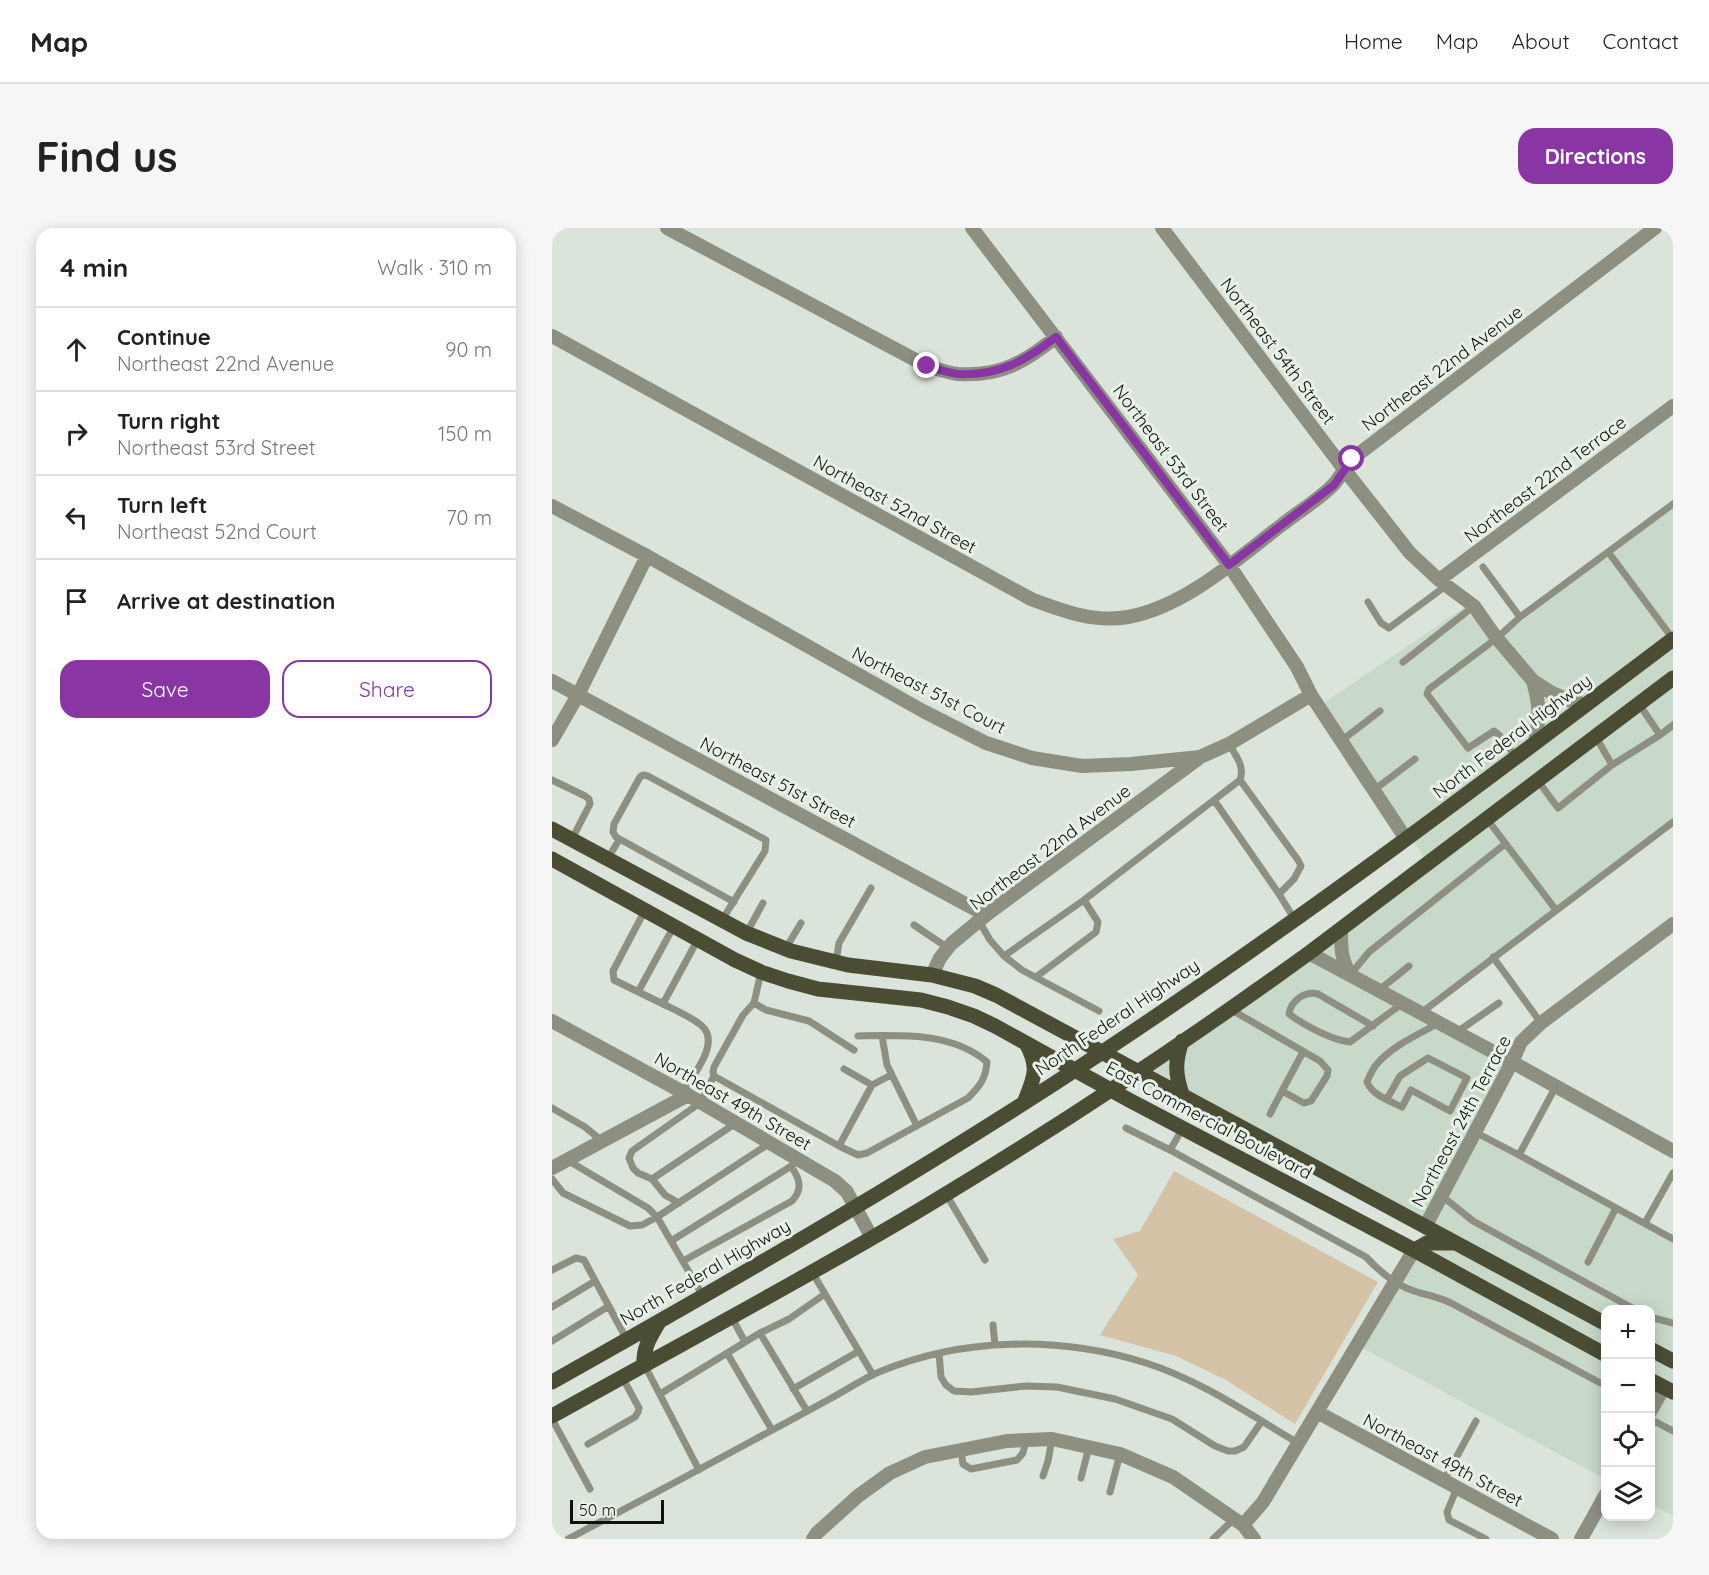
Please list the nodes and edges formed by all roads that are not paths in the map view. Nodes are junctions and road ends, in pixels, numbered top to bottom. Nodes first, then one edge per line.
1 (972, 228) edge
2 (1162, 228) edge
3 (1655, 228) edge
4 (672, 229) edge
5 (552, 336) edge
6 (1056, 337) junction
7 (1673, 406) edge
8 (1344, 469) junction
9 (1673, 504) edge
10 (552, 506) edge
11 (1609, 553) junction
12 (647, 556) junction
13 (1229, 565) junction
14 (1483, 567) dead end
15 (1443, 583) junction
16 (1368, 602) dead end
17 (1474, 606) junction
18 (1520, 618) junction
19 (1497, 638) junction
20 (1673, 639) edge
21 (1403, 662) dead end
22 (1673, 678) edge
23 (552, 681) edge
24 (1533, 681) junction
25 (578, 695) junction
26 (1311, 695) junction
27 (1639, 704) junction
28 (1586, 705) junction
29 (1380, 711) dead end
30 (1673, 725) edge
31 (554, 732) edge
32 (1660, 735) junction
33 (1596, 737) junction
34 (1341, 741) junction
35 (1535, 742) junction
36 (1229, 744) junction
37 (1200, 757) junction
38 (1516, 757) junction
39 (1415, 759) dead end
40 (1612, 765) junction
41 (552, 780) edge
42 (1240, 780) junction
43 (1538, 781) junction
44 (1374, 790) junction
45 (1214, 800) junction
46 (1486, 819) junction
47 (1673, 822) edge
48 (552, 829) edge
49 (572, 839) junction
50 (1406, 839) junction
51 (619, 840) junction
52 (1505, 843) junction
53 (552, 859) edge
54 (608, 859) junction
55 (871, 888) dead end
56 (1279, 894) junction
57 (1084, 900) junction
58 (734, 902) junction
59 (763, 903) dead end
60 (645, 910) junction
61 (1556, 910) junction
62 (983, 918) junction
63 (722, 920) junction
64 (1295, 920) junction
65 (801, 923) dead end
66 (1673, 924) edge
67 (674, 926) junction
68 (914, 926) dead end
69 (1341, 930) junction
70 (746, 933) junction
71 (698, 939) junction
72 (786, 948) junction
73 (948, 948) junction
74 (1309, 953) junction
75 (1004, 957) junction
76 (1493, 957) junction
77 (836, 962) junction
78 (1409, 966) dead end
79 (761, 972) junction
80 (932, 975) junction
81 (1350, 975) junction
82 (1036, 977) junction
83 (1379, 990) junction
84 (638, 992) junction
85 (661, 1003) junction
86 (754, 1003) junction
87 (1403, 1003) junction
88 (1499, 1003) dead end
89 (1230, 1009) junction
90 (1099, 1011) dead end
91 (1421, 1013) junction
92 (552, 1022) edge
93 (1439, 1023) junction
94 (1541, 1023) junction
95 (1373, 1026) junction
96 (1457, 1032) junction
97 (858, 1036) dead end
98 (882, 1036) junction
99 (1182, 1041) junction
100 (1026, 1043) junction
101 (854, 1050) dead end
102 (1304, 1052) junction
103 (1101, 1053) junction
104 (1512, 1062) junction
105 (844, 1069) dead end
106 (1075, 1070) junction
107 (1138, 1072) junction
108 (891, 1075) junction
109 (714, 1076) junction
110 (872, 1085) junction
111 (1556, 1086) junction
112 (1110, 1089) junction
113 (1282, 1091) junction
114 (1182, 1095) junction
115 (690, 1097) junction
116 (1387, 1099) junction
117 (1024, 1103) junction
118 (552, 1108) edge
119 (1270, 1114) dead end
120 (736, 1123) junction
121 (917, 1126) junction
122 (1126, 1128) dead end
123 (1183, 1128) junction
124 (1475, 1132) junction
125 (602, 1142) junction
126 (770, 1143) junction
127 (839, 1146) junction
128 (1170, 1150) junction
129 (1673, 1151) edge
130 (1519, 1155) junction
131 (567, 1160) junction
132 (796, 1163) junction
133 (552, 1168) edge
134 (1673, 1173) edge
135 (552, 1179) edge
136 (651, 1179) junction
137 (946, 1194) junction
138 (1442, 1196) junction
139 (679, 1203) junction
140 (856, 1208) junction
141 (1616, 1208) junction
142 (657, 1217) junction
143 (1645, 1223) junction
144 (1425, 1227) junction
145 (872, 1238) junction
146 (1673, 1239) edge
147 (671, 1242) junction
148 (1456, 1243) junction
149 (1414, 1250) junction
150 (985, 1260) dead end
151 (683, 1262) junction
152 (1588, 1262) dead end
153 (552, 1270) edge
154 (812, 1272) junction
155 (595, 1281) junction
156 (1395, 1281) junction
157 (825, 1294) junction
158 (703, 1296) junction
159 (1627, 1305) edge
160 (609, 1306) junction
161 (552, 1307) edge
162 (731, 1316) junction
163 (1655, 1318) edge
164 (659, 1322) junction
165 (1601, 1322) edge
166 (1673, 1323) edge
167 (993, 1325) dead end
168 (760, 1334) junction
169 (627, 1340) junction
170 (552, 1341) edge
171 (745, 1342) junction
172 (995, 1345) junction
173 (859, 1351) junction
174 (1655, 1352) edge
175 (727, 1353) junction
176 (939, 1353) junction
177 (1601, 1353) edge
178 (1673, 1361) edge
179 (644, 1365) junction
180 (873, 1375) junction
181 (622, 1377) junction
182 (552, 1382) edge
183 (1601, 1384) edge
184 (1662, 1386) edge
185 (793, 1389) junction
186 (660, 1394) junction
187 (1655, 1401) edge
188 (807, 1411) junction
189 (1317, 1412) junction
190 (552, 1418) edge
191 (1262, 1421) junction
192 (1476, 1421) dead end
193 (1655, 1422) edge
194 (772, 1430) junction
195 (1673, 1431) edge
196 (1052, 1439) junction
197 (1026, 1440) junction
198 (1298, 1443) junction
199 (588, 1444) dead end
200 (1089, 1447) junction
201 (961, 1450) junction
202 (1120, 1454) junction
203 (699, 1470) junction
204 (1043, 1476) dead end
205 (1081, 1478) dead end
206 (1443, 1480) junction
207 (1458, 1488) junction
208 (591, 1489) dead end
209 (1110, 1492) dead end
210 (1601, 1502) edge
211 (1238, 1522) junction
212 (568, 1539) edge
213 (813, 1539) edge
214 (1213, 1539) edge
215 (1254, 1539) edge
216 (1486, 1539) edge
217 (1552, 1539) edge
218 (1581, 1539) edge

1 - 6 street, Northeast 53rd Street
2 - 8 street, Northeast 54th Street
3 - 8 street, Northeast 22nd Avenue
4 - 6 street
5 - 13 street, Northeast 52nd Street
6 - 13 street, Northeast 53rd Street
7 - 15 street, Northeast 22nd Terrace
8 - 13 street, Northeast 22nd Avenue
8 - 15 street, Northeast 54th Street
9 - 11 lane
10 - 12 street, Northeast 51st Court
11 - 18 lane
11 - 20 lane
12 - 25 street
12 - 37 street, Northeast 51st Court
13 - 26 street, Northeast 53rd Street
14 - 18 lane
15 - 16 lane
15 - 17 street, Northeast 54th Street
17 - 19 street, Northeast 54th Street
17 - 21 lane
18 - 19 lane
19 - 24 street, Northeast 54th Street
19 - 38 lane
20 - 28 main road, North Federal Highway
22 - 27 main road
23 - 25 street, Northeast 51st Street
24 - 28 street, Northeast 54th Street
24 - 35 street, Northeast 54th Street
25 - 31 street
25 - 62 street, Northeast 51st Street
26 - 34 street, Northeast 53rd Street
26 - 36 street, Northeast 51st Court
27 - 32 lane
27 - 33 main road
28 - 35 main road, North Federal Highway
29 - 34 lane
30 - 32 lane
32 - 40 lane
33 - 40 lane
33 - 43 main road
34 - 44 street, Northeast 53rd Street
35 - 38 main road, North Federal Highway
36 - 37 street, Northeast 51st Court
36 - 42 lane
37 - 62 street, Northeast 22nd Avenue
38 - 50 main road, North Federal Highway
39 - 44 lane
40 - 43 lane
41 - 49 lane
42 - 45 lane
42 - 56 lane
43 - 46 main road
44 - 50 street, Northeast 53rd Street
45 - 56 lane
45 - 57 lane
46 - 52 lane
46 - 69 main road
47 - 61 lane
48 - 49 main road, East Commercial Boulevard
49 - 54 main road, East Commercial Boulevard
50 - 64 main road, North Federal Highway
51 - 54 lane
51 - 58 lane
51 - 58 lane
52 - 61 lane
52 - 81 lane
53 - 60 main road, East Commercial Boulevard
54 - 63 main road, East Commercial Boulevard
55 - 77 lane
56 - 64 lane
57 - 75 lane
57 - 82 lane
58 - 63 lane
59 - 70 lane
60 - 67 main road, East Commercial Boulevard
60 - 84 lane
61 - 76 lane
62 - 73 street, Northeast 22nd Avenue
62 - 75 lane
63 - 70 main road, East Commercial Boulevard
64 - 103 main road, North Federal Highway
65 - 72 lane
66 - 94 street, Northeast 24th Terrace
67 - 71 main road, East Commercial Boulevard
67 - 84 lane
68 - 73 lane
69 - 74 main road
69 - 81 street
70 - 72 main road, East Commercial Boulevard
71 - 79 main road, East Commercial Boulevard
71 - 85 lane
72 - 77 main road, East Commercial Boulevard
73 - 80 street, Northeast 22nd Avenue
74 - 81 street
74 - 89 main road
75 - 82 lane
76 - 91 lane
76 - 94 lane
77 - 80 main road, East Commercial Boulevard
78 - 83 lane
79 - 86 lane
79 - 100 main road, East Commercial Boulevard
80 - 103 main road, East Commercial Boulevard
81 - 83 street
82 - 90 lane
83 - 87 street
84 - 85 lane
85 - 115 lane
86 - 101 lane
86 - 109 lane
87 - 91 street
87 - 95 lane
88 - 96 lane
89 - 99 main road
89 - 102 lane
91 - 93 street
92 - 115 street, Northeast 49th Street
93 - 96 street
93 - 116 lane
94 - 104 street, Northeast 24th Terrace
95 - 95 lane
96 - 104 street
97 - 98 lane
98 - 108 lane
98 - 121 lane
99 - 107 main road
99 - 114 main road
100 - 106 main road, East Commercial Boulevard
100 - 117 main road
102 - 113 lane
102 - 113 lane
103 - 106 main road, North Federal Highway
103 - 107 main road, East Commercial Boulevard
104 - 111 street
104 - 124 street, Northeast 24th Terrace
105 - 110 lane
106 - 112 main road, East Commercial Boulevard
106 - 117 main road, North Federal Highway
107 - 112 main road
107 - 114 main road, East Commercial Boulevard
108 - 110 lane
108 - 121 lane
109 - 115 lane
109 - 127 lane
110 - 127 lane
111 - 129 street
111 - 130 lane
112 - 123 main road, East Commercial Boulevard
112 - 137 main road
113 - 119 lane
114 - 144 main road, East Commercial Boulevard
115 - 120 street, Northeast 49th Street
115 - 125 street
115 - 136 lane
116 - 116 lane
117 - 140 main road, North Federal Highway
118 - 125 lane
120 - 126 street, Northeast 49th Street
120 - 136 lane
121 - 127 lane
122 - 128 lane
123 - 128 lane
123 - 149 main road, East Commercial Boulevard
124 - 130 lane
124 - 138 street, Northeast 24th Terrace
125 - 131 street
126 - 132 street, Northeast 49th Street
126 - 139 lane
128 - 156 lane
130 - 141 lane
131 - 133 street
131 - 142 lane
132 - 140 street, Northeast 49th Street
132 - 147 lane
132 - 151 lane
134 - 143 lane
135 - 142 lane
136 - 139 lane
137 - 145 main road
137 - 150 lane
138 - 144 street, Northeast 24th Terrace
138 - 159 lane
139 - 142 lane
140 - 145 street, Northeast 49th Street
140 - 158 main road, North Federal Highway
141 - 143 lane
141 - 152 lane
142 - 147 lane
143 - 146 lane
144 - 148 main road, East Commercial Boulevard
145 - 154 main road
147 - 151 lane
148 - 149 main road
148 - 165 main road, East Commercial Boulevard
149 - 156 street
149 - 177 main road, East Commercial Boulevard
151 - 158 lane
153 - 155 lane
154 - 157 lane
154 - 162 main road
155 - 160 lane
155 - 161 lane
156 - 183 lane
156 - 189 street
157 - 168 lane
157 - 173 lane
158 - 164 main road, North Federal Highway
160 - 169 lane
160 - 170 lane
162 - 171 lane
162 - 179 main road
163 - 166 lane
164 - 169 main road, North Federal Highway
164 - 179 main road
167 - 172 lane
168 - 171 lane
168 - 185 lane
169 - 182 main road, North Federal Highway
171 - 175 lane
172 - 176 lane
172 - 191 lane
173 - 180 lane
173 - 185 lane
174 - 178 main road
175 - 186 lane
175 - 194 lane
176 - 180 lane
176 - 191 lane
179 - 181 main road
179 - 186 lane
180 - 188 lane
181 - 190 main road
181 - 199 lane
184 - 187 street
185 - 188 lane
186 - 203 lane
188 - 194 lane
189 - 198 street
189 - 206 street, Northeast 49th Street
190 - 208 lane
191 - 198 lane
192 - 206 lane
193 - 195 lane
194 - 203 lane
196 - 197 street
196 - 200 street
196 - 204 lane
197 - 201 street
197 - 201 lane
198 - 211 street
200 - 202 street
200 - 205 lane
201 - 213 street
202 - 209 lane
202 - 211 street
203 - 212 lane
206 - 207 street, Northeast 49th Street
207 - 216 lane
207 - 217 street, Northeast 49th Street
210 - 218 street
211 - 214 lane
211 - 215 street

